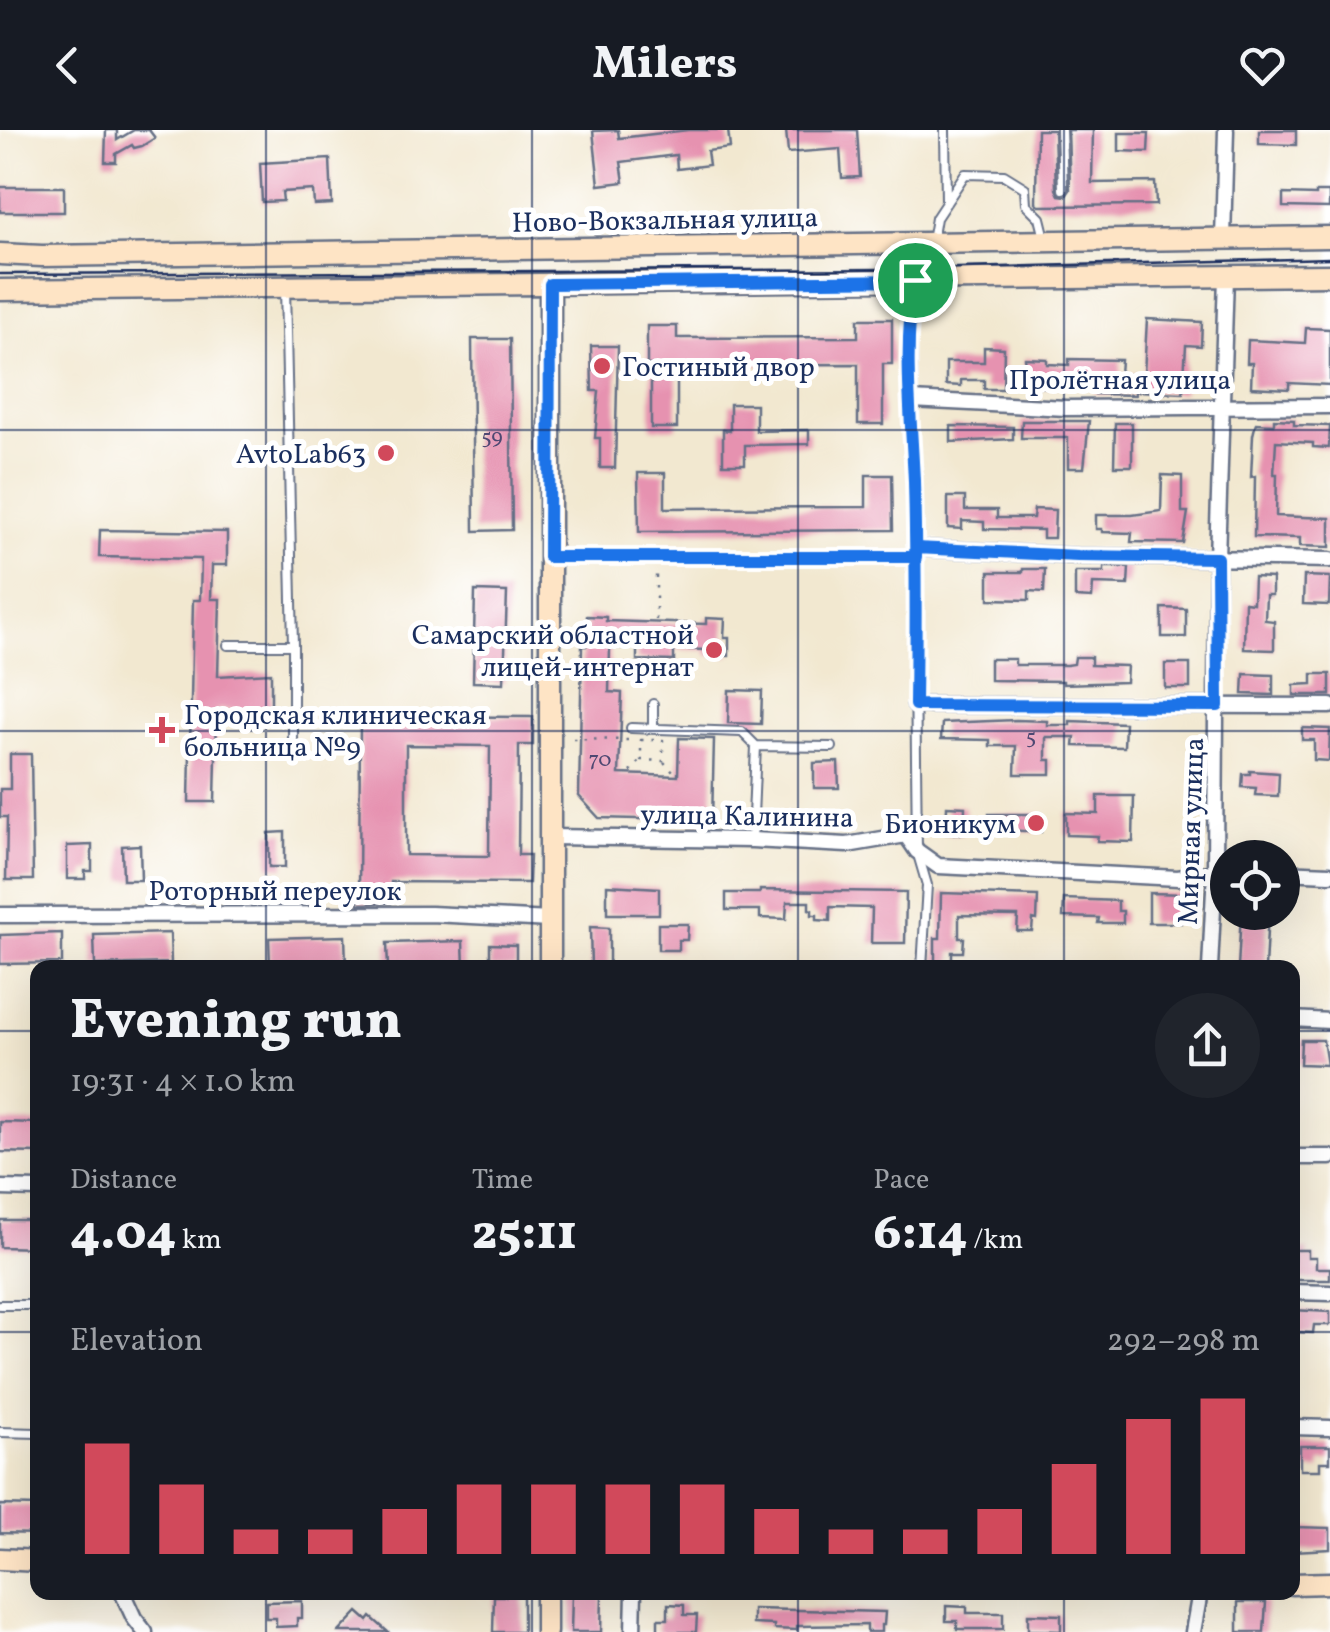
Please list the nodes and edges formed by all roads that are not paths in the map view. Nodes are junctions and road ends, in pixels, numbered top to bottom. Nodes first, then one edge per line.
1 (945, 130) edge
2 (1061, 130) edge
3 (1226, 130) edge
4 (1063, 189) dead end
5 (946, 203) junction
6 (1330, 237) edge
7 (1223, 239) junction
8 (1047, 241) junction
9 (930, 243) junction
10 (0, 254) edge
11 (1330, 274) edge
12 (1226, 276) junction
13 (915, 280) junction
14 (550, 284) junction
15 (284, 288) junction
16 (0, 290) edge
17 (911, 400) junction
18 (1221, 405) junction
19 (1330, 406) edge
20 (916, 552) junction
21 (549, 557) junction
22 (1217, 558) junction
23 (1330, 560) edge
24 (293, 644) junction
25 (228, 645) dead end
26 (654, 704) dead end
27 (915, 705) junction
28 (1218, 706) junction
29 (1330, 706) edge
30 (631, 728) dead end
31 (653, 729) junction
32 (756, 746) junction
33 (832, 747) dead end
34 (292, 756) dead end
35 (550, 837) junction
36 (752, 840) junction
37 (1220, 840) edge
38 (917, 852) junction
39 (1210, 872) edge
40 (1300, 873) edge
41 (1330, 874) edge
42 (0, 915) edge
43 (550, 920) junction
44 (1214, 930) edge
45 (550, 960) edge
46 (922, 960) edge
47 (1211, 960) edge
48 (1300, 1019) edge
49 (1330, 1021) edge
50 (1300, 1157) edge
51 (1330, 1157) edge
52 (0, 1188) edge
53 (30, 1190) edge
54 (1300, 1292) edge
55 (1330, 1293) edge
56 (0, 1304) edge
57 (30, 1305) edge
58 (1300, 1427) edge
59 (1330, 1428) edge
60 (0, 1432) edge
61 (30, 1434) edge
62 (0, 1559) edge
63 (30, 1561) edge
64 (1330, 1583) edge
65 (1300, 1584) edge
66 (126, 1600) edge
67 (546, 1600) edge
68 (634, 1600) edge
69 (1199, 1600) edge
70 (144, 1632) edge
71 (546, 1632) edge
72 (633, 1632) edge
73 (1193, 1632) edge

1 - 5 lane
2 - 4 lane
3 - 7 street
5 - 8 lane
5 - 9 lane
6 - 7 main road, Ново-Вокзальная улица
7 - 8 main road, Ново-Вокзальная улица
8 - 9 main road, Ново-Вокзальная улица
9 - 10 main road, Ново-Вокзальная улица
9 - 13 lane
11 - 12 main road
12 - 13 main road
12 - 18 street, Мирная улица
13 - 14 main road
13 - 17 lane
14 - 15 main road
14 - 21 main road
15 - 16 main road
15 - 24 lane
17 - 18 street, Пролётная улица
17 - 20 lane
18 - 19 street, Пролётная улица
18 - 22 street, Мирная улица
20 - 21 lane
20 - 22 street
20 - 27 lane
21 - 35 main road
22 - 23 street
22 - 28 street, Мирная улица
24 - 25 lane
24 - 34 lane
26 - 31 lane
27 - 28 street
27 - 38 lane
28 - 29 street
28 - 37 street, Мирная улица
30 - 31 lane
31 - 32 lane
32 - 33 lane
32 - 36 lane
35 - 36 street, улица Калинина
35 - 43 main road
36 - 38 street, улица Калинина
38 - 39 street, улица Калинина
38 - 46 lane
40 - 41 street
42 - 43 street, Роторный переулок
43 - 45 main road
44 - 47 street, Мирная улица
48 - 49 street
50 - 51 street
52 - 53 street
54 - 55 street
56 - 57 lane
58 - 59 street
60 - 61 lane
62 - 63 main road
64 - 65 main road
66 - 70 street
67 - 71 main road
68 - 72 street
69 - 73 street

